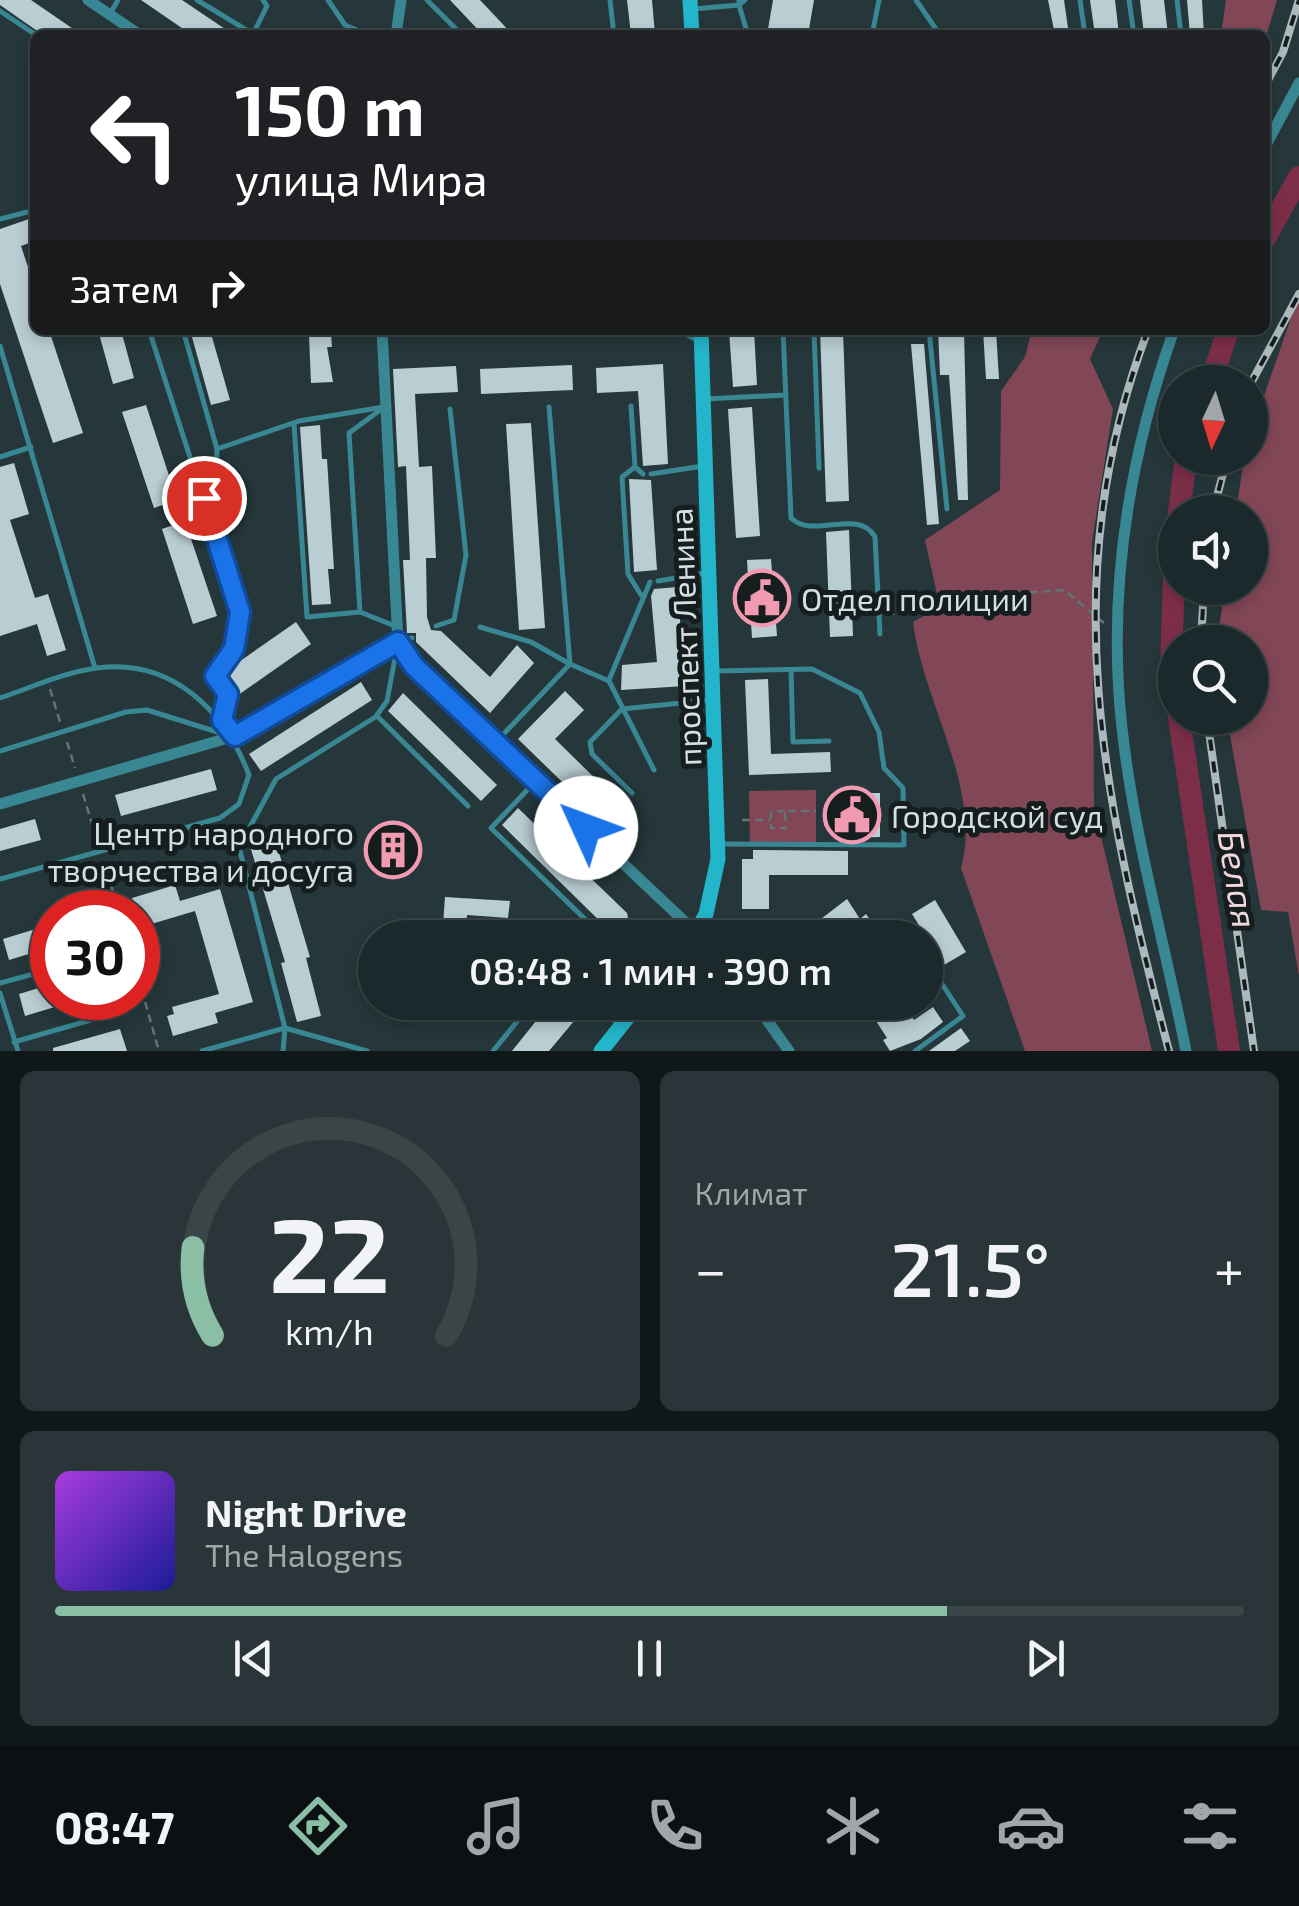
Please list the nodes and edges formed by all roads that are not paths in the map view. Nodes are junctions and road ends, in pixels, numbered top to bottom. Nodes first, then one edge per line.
1 (88, 0) edge
2 (118, 0) edge
3 (198, 0) edge
4 (263, 0) edge
5 (328, 0) edge
6 (401, 0) edge
7 (427, 0) edge
8 (610, 0) edge
9 (879, 0) edge
10 (916, 0) edge
11 (1080, 0) edge
12 (1129, 0) edge
13 (1177, 0) edge
14 (741, 2) edge
15 (690, 5) edge
16 (0, 11) edge
17 (109, 14) junction
18 (133, 30) edge
19 (247, 30) edge
20 (256, 30) edge
21 (358, 30) edge
22 (394, 30) edge
23 (457, 30) edge
24 (613, 30) edge
25 (692, 30) edge
26 (747, 30) edge
27 (873, 30) edge
28 (937, 30) edge
29 (1084, 30) edge
30 (1133, 30) edge
31 (1180, 30) edge
32 (30, 31) edge
33 (1299, 82) edge
34 (1270, 137) edge
35 (30, 211) edge
36 (0, 219) edge
37 (151, 335) edge
38 (184, 335) edge
39 (382, 335) edge
40 (783, 335) edge
41 (814, 335) edge
42 (929, 335) edge
43 (1173, 335) edge
44 (701, 336) edge
45 (0, 346) edge
46 (786, 395) junction
47 (704, 399) junction
48 (630, 406) dead end
49 (386, 407) junction
50 (548, 407) dead end
51 (450, 409) dead end
52 (294, 422) junction
53 (31, 447) junction
54 (218, 449) junction
55 (0, 457) edge
56 (706, 465) junction
57 (635, 467) junction
58 (819, 468) dead end
59 (946, 509) dead end
60 (215, 532) junction
61 (709, 573) junction
62 (650, 582) dead end
63 (658, 582) dead end
64 (640, 595) junction
65 (360, 612) junction
66 (396, 626) junction
67 (436, 626) dead end
68 (480, 627) dead end
69 (880, 634) dead end
70 (412, 638) dead end
71 (398, 642) junction
72 (570, 664) junction
73 (96, 668) junction
74 (790, 670) junction
75 (713, 671) junction
76 (609, 682) junction
77 (0, 698) edge
78 (714, 700) junction
79 (622, 709) junction
80 (377, 716) junction
81 (222, 720) junction
82 (235, 736) junction
83 (829, 741) dead end
84 (495, 743) junction
85 (0, 750) edge
86 (654, 770) dead end
87 (536, 781) junction
88 (632, 793) dead end
89 (0, 804) edge
90 (468, 806) dead end
91 (718, 844) junction
92 (0, 879) edge
93 (586, 920) edge
94 (681, 920) edge
95 (699, 920) edge
96 (30, 975) edge
97 (0, 984) edge
98 (943, 985) edge
99 (0, 993) edge
100 (92, 1020) edge
101 (518, 1020) edge
102 (614, 1020) edge
103 (626, 1020) edge
104 (767, 1020) edge
105 (621, 1026) junction
106 (284, 1028) junction
107 (14, 1042) junction
108 (18, 1051) edge
109 (202, 1051) edge
110 (284, 1051) edge
111 (366, 1051) edge
112 (493, 1051) edge
113 (601, 1051) edge
114 (789, 1051) edge
115 (915, 1051) edge
116 (1186, 1051) edge

1 - 17 street
2 - 17 lane
3 - 19 lane
4 - 20 lane
5 - 21 lane
6 - 22 street
7 - 23 lane
8 - 24 lane
9 - 27 lane
10 - 28 lane
11 - 29 lane
12 - 30 lane
13 - 31 lane
14 - 15 lane
14 - 26 lane
15 - 25 main road
16 - 32 lane
17 - 18 street
33 - 34 street
35 - 36 lane
37 - 60 lane
38 - 54 lane
39 - 49 street
40 - 46 lane
41 - 58 lane
42 - 59 lane
43 - 116 street
44 - 47 main road, проспект Ленина
45 - 53 lane
46 - 47 lane
46 - 69 lane
47 - 56 main road, проспект Ленина
48 - 57 lane
49 - 52 lane
49 - 65 lane
49 - 66 street
50 - 72 lane
51 - 67 lane
52 - 54 lane
52 - 65 lane
53 - 55 lane
53 - 73 lane
54 - 60 lane
56 - 57 lane
56 - 61 main road, проспект Ленина
57 - 64 lane
60 - 81 lane
61 - 63 lane
61 - 75 main road, проспект Ленина
62 - 64 lane
64 - 76 lane
65 - 66 lane
66 - 71 street
68 - 72 lane
70 - 71 lane
71 - 80 lane
71 - 82 street
71 - 84 street
72 - 76 lane
72 - 84 lane
73 - 77 lane
73 - 81 lane
74 - 75 lane
74 - 83 lane
74 - 91 lane
75 - 78 main road, проспект Ленина
76 - 79 lane
78 - 79 lane
78 - 91 main road, проспект Ленина
79 - 86 lane
79 - 88 lane
80 - 90 lane
80 - 106 lane
81 - 82 lane
82 - 85 lane
82 - 89 street
82 - 92 lane
84 - 87 street
87 - 93 lane
87 - 94 street
91 - 95 main road, проспект Ленина
96 - 97 lane
98 - 115 lane
99 - 107 lane
100 - 107 lane
101 - 112 lane
102 - 105 lane
103 - 105 main road
104 - 114 street
105 - 113 main road
106 - 109 lane
106 - 110 lane
106 - 111 lane
107 - 108 lane

